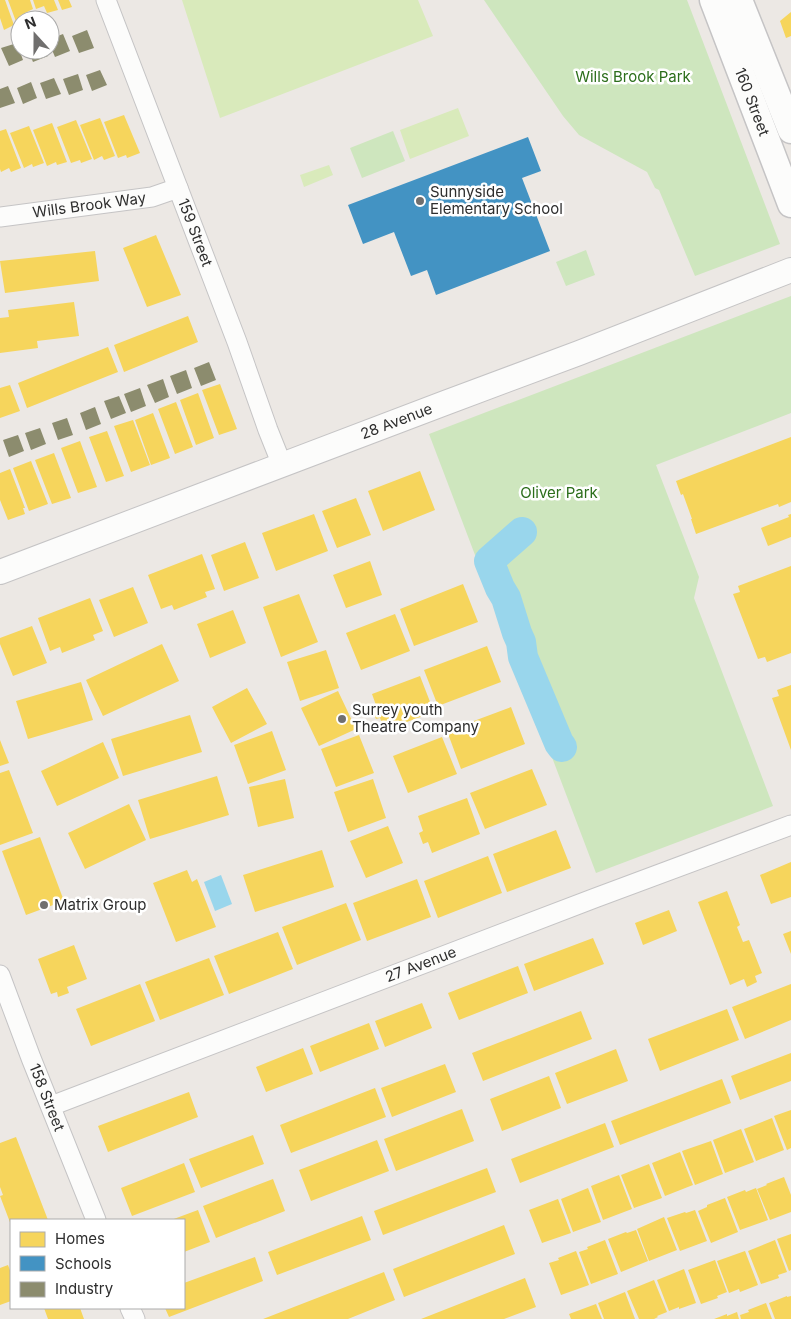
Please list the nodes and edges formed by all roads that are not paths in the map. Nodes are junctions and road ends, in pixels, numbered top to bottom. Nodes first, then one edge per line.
1 (106, 0) edge
2 (713, 0) edge
3 (739, 0) edge
4 (791, 130) edge
5 (178, 188) junction
6 (791, 204) edge
7 (0, 217) edge
8 (791, 270) edge
9 (282, 465) junction
10 (0, 572) edge
11 (791, 825) edge
12 (0, 975) edge
13 (51, 1106) junction
14 (96, 1219) edge

1 - 5 street, 159 Street
2 - 6 main road, 160 Street
3 - 4 main road, 160 Street
5 - 7 street, Wills Brook Way
5 - 9 street, 159 Street
8 - 9 street, 28 Avenue
9 - 10 street, 28 Avenue
11 - 13 street, 27 Avenue
12 - 13 street, 158 Street
13 - 14 street, 158 Street

